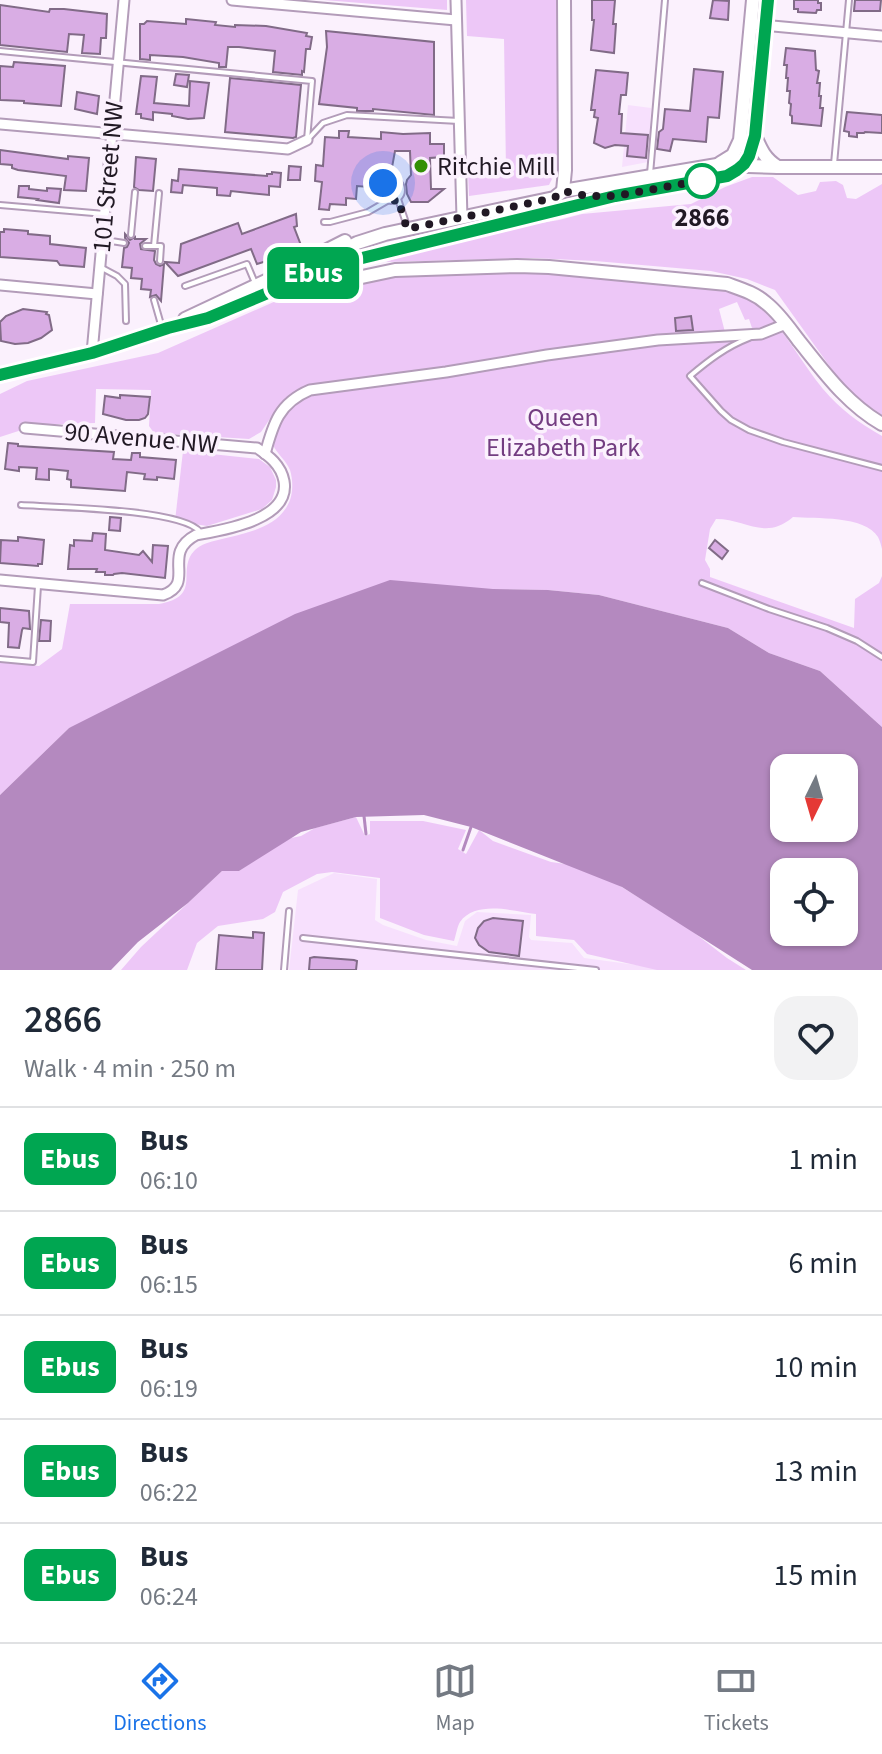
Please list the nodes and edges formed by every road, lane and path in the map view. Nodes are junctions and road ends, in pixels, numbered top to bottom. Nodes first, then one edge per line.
1 (124, 0) edge
2 (232, 0) edge
3 (456, 0) edge
4 (564, 0) edge
5 (665, 0) edge
6 (753, 0) edge
7 (768, 0) edge
8 (849, 0) edge
9 (456, 20) junction
10 (750, 24) junction
11 (766, 26) junction
12 (845, 33) junction
13 (882, 36) edge
14 (0, 51) edge
15 (118, 62) junction
16 (459, 121) junction
17 (0, 124) edge
18 (112, 134) junction
19 (755, 136) junction
20 (307, 140) junction
21 (744, 164) junction
22 (717, 165) junction
23 (778, 167) junction
24 (834, 167) junction
25 (882, 167) edge
26 (650, 176) junction
27 (563, 191) junction
28 (135, 192) dead end
29 (159, 193) dead end
30 (615, 196) junction
31 (398, 199) junction
32 (387, 201) junction
33 (0, 205) edge
34 (105, 214) junction
35 (462, 218) junction
36 (324, 222) dead end
37 (407, 229) junction
38 (385, 234) junction
39 (131, 235) dead end
40 (103, 240) junction
41 (124, 243) dead end
42 (145, 246) dead end
43 (154, 246) junction
44 (160, 261) dead end
45 (100, 267) junction
46 (330, 267) junction
47 (343, 281) junction
48 (0, 285) edge
49 (185, 286) dead end
50 (256, 286) junction
51 (283, 286) junction
52 (97, 294) junction
53 (154, 300) dead end
54 (126, 321) dead end
55 (786, 324) junction
56 (165, 329) junction
57 (761, 334) junction
58 (92, 353) junction
59 (0, 375) edge
60 (882, 424) edge
61 (25, 428) dead end
62 (261, 451) junction
63 (882, 468) edge
64 (21, 505) dead end
65 (202, 534) junction
66 (0, 580) edge
67 (39, 583) junction
68 (702, 583) dead end
69 (882, 657) edge
70 (0, 659) edge
71 (289, 911) dead end
72 (303, 938) dead end
73 (284, 970) edge
74 (596, 970) edge

1 - 15 street, 101 Street NW
2 - 9 street
3 - 9 street
4 - 27 main road
5 - 26 lane
6 - 10 main road
7 - 11 main road
8 - 12 lane
9 - 16 street
10 - 11 street
10 - 22 main road
11 - 12 street
11 - 19 main road
12 - 13 street
12 - 24 lane
14 - 15 lane
15 - 18 street, 101 Street NW
15 - 20 lane
16 - 20 lane
16 - 35 street
17 - 18 street
18 - 20 street
18 - 34 street, 101 Street NW
19 - 21 main road
19 - 23 main road
21 - 22 main road
21 - 23 main road
21 - 30 main road
22 - 26 main road
23 - 24 main road
24 - 25 main road
26 - 27 main road
27 - 30 main road
27 - 35 main road
28 - 39 lane
29 - 43 lane
30 - 46 main road
31 - 32 lane
31 - 32 lane
31 - 37 lane
32 - 36 lane
33 - 34 lane
34 - 40 street, 101 Street NW
35 - 37 main road
37 - 38 main road
38 - 46 main road
38 - 50 main road
40 - 41 lane
40 - 45 street, 101 Street NW
42 - 43 lane
43 - 44 lane
45 - 52 street, 101 Street NW
45 - 54 lane
46 - 47 main road
46 - 51 main road
47 - 51 main road
47 - 55 main road
48 - 52 street
49 - 50 lane
50 - 56 main road
51 - 56 main road
52 - 58 street, 101 Street NW
53 - 56 lane
55 - 57 street
55 - 60 main road
56 - 58 main road
57 - 62 street
57 - 63 lane
58 - 59 main road
61 - 62 street, 90 Avenue NW
62 - 65 street
64 - 65 lane
65 - 67 street
66 - 67 street
67 - 70 lane
68 - 69 lane
71 - 73 lane
72 - 74 lane

